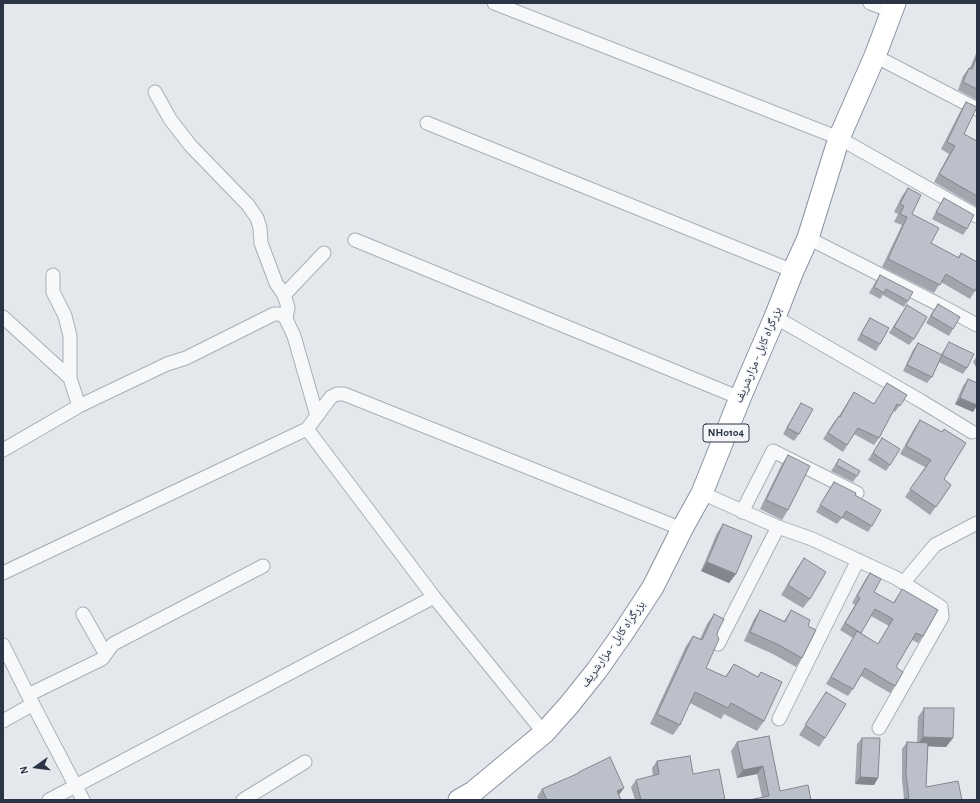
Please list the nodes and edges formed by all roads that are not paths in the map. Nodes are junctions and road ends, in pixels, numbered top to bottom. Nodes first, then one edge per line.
1 (494, 3) edge
2 (870, 3) edge
3 (893, 7) edge
4 (875, 56) junction
5 (155, 92) dead end
6 (977, 108) edge
7 (427, 124) dead end
8 (839, 138) junction
9 (977, 216) edge
10 (808, 238) junction
11 (355, 240) dead end
12 (324, 253) dead end
13 (793, 271) junction
14 (53, 275) dead end
15 (284, 295) junction
16 (3, 316) edge
17 (775, 318) junction
18 (286, 319) junction
19 (977, 325) edge
20 (70, 378) junction
21 (740, 398) junction
22 (79, 406) junction
23 (317, 416) junction
24 (307, 429) junction
25 (972, 432) dead end
26 (3, 450) edge
27 (857, 493) edge
28 (702, 494) junction
29 (742, 512) junction
30 (977, 523) edge
31 (778, 527) junction
32 (682, 529) junction
33 (858, 560) junction
34 (263, 566) dead end
35 (3, 573) edge
36 (904, 582) junction
37 (434, 597) junction
38 (83, 614) dead end
39 (718, 644) edge
40 (3, 645) edge
41 (106, 653) junction
42 (30, 700) junction
43 (779, 719) dead end
44 (3, 721) edge
45 (879, 728) dead end
46 (544, 733) junction
47 (305, 762) dead end
48 (76, 786) junction
49 (470, 797) edge
50 (49, 800) edge
51 (82, 800) edge
52 (243, 800) edge

1 - 8 street
2 - 3 street
3 - 4 highway, بزرگراه کابل - مزارشریف / NH0104
4 - 6 street
4 - 8 highway, بزرگراه کابل - مزارشریف / NH0104
5 - 15 street
7 - 13 street
8 - 9 street
8 - 10 highway, بزرگراه کابل - مزارشریف / NH0104
10 - 13 highway, بزرگراه کابل - مزارشریف / NH0104
10 - 19 street
11 - 21 street
12 - 15 street
13 - 17 highway, بزرگراه کابل - مزارشریف / NH0104
14 - 20 street
15 - 18 street
16 - 20 street
17 - 21 highway, بزرگراه کابل - مزارشریف / NH0104
17 - 25 street
18 - 22 street
18 - 23 street
20 - 22 street
21 - 28 highway, بزرگراه کابل - مزارشریف / NH0104
22 - 26 street
23 - 24 street
23 - 32 street
24 - 35 street
24 - 37 street
27 - 29 street
28 - 29 street
28 - 32 highway, بزرگراه کابل - مزارشریف / NH0104
29 - 31 street
30 - 36 street
31 - 33 street
31 - 39 street
32 - 46 highway, بزرگراه کابل - مزارشریف / NH0104
33 - 36 street
33 - 43 street
34 - 41 street
36 - 45 street
37 - 46 street
37 - 48 street
38 - 41 street
40 - 42 street
41 - 42 street
42 - 44 street
42 - 48 street
46 - 49 highway, بزرگراه کابل - مزارشریف / NH0104
47 - 52 street
48 - 50 street
48 - 51 street

